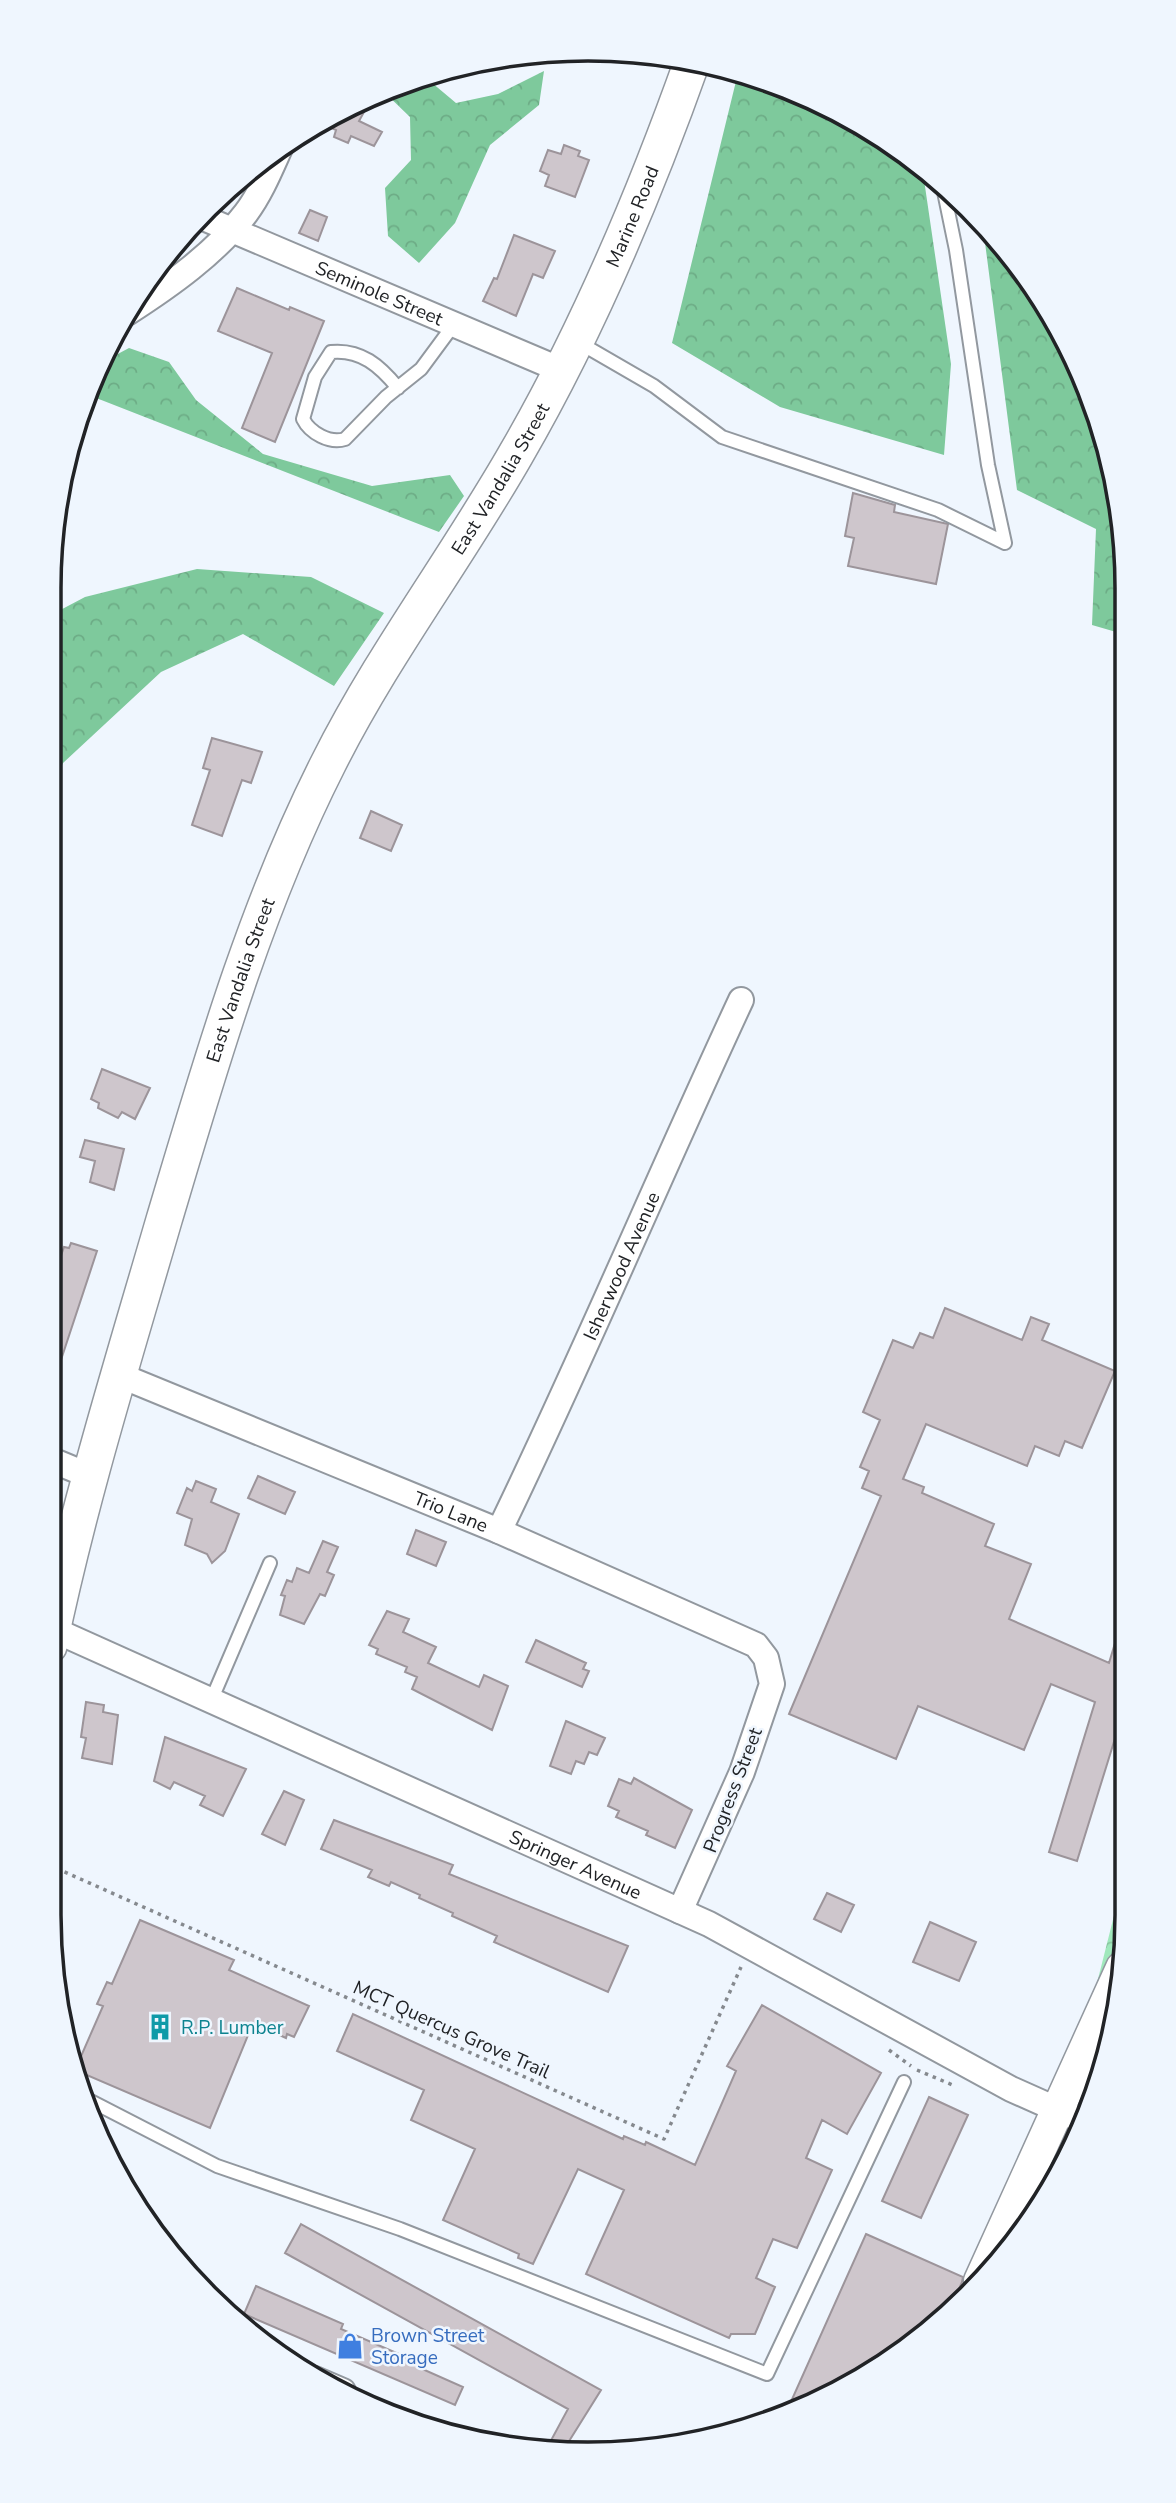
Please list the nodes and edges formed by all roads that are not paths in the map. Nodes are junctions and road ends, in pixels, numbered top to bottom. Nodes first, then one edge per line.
1 (688, 71) edge
2 (270, 168) edge
3 (946, 203) edge
4 (211, 221) edge
5 (231, 229) junction
6 (148, 298) edge
7 (455, 323) junction
8 (568, 355) junction
9 (398, 388) junction
10 (741, 1000) dead end
11 (118, 1374) junction
12 (61, 1464) edge
13 (90, 1476) junction
14 (499, 1531) junction
15 (270, 1563) dead end
16 (61, 1596) edge
17 (61, 1642) edge
18 (769, 1666) joint
19 (211, 1701) junction
20 (680, 1911) junction
21 (1104, 2021) edge
22 (904, 2082) dead end
23 (96, 2104) edge
24 (1072, 2116) edge
25 (1003, 2239) edge

1 - 8 main road, Marine Road
2 - 5 street
3 - 8 lane
4 - 5 street, Seminole Street
5 - 6 street
5 - 7 street, Seminole Street
7 - 8 street, Seminole Street
7 - 9 lane
8 - 11 main road, East Vandalia Street
9 - 9 lane
10 - 14 street, Isherwood Avenue
11 - 13 main road, East Vandalia Street
11 - 14 street, Trio Lane
12 - 13 street
13 - 16 main road, East Vandalia Street
14 - 18 street, Trio Lane
15 - 19 lane
17 - 19 street, Springer Avenue
18 - 20 street, Progress Street
19 - 20 street, Springer Avenue
20 - 24 street, Springer Avenue
21 - 24 street
22 - 23 lane
24 - 25 street

